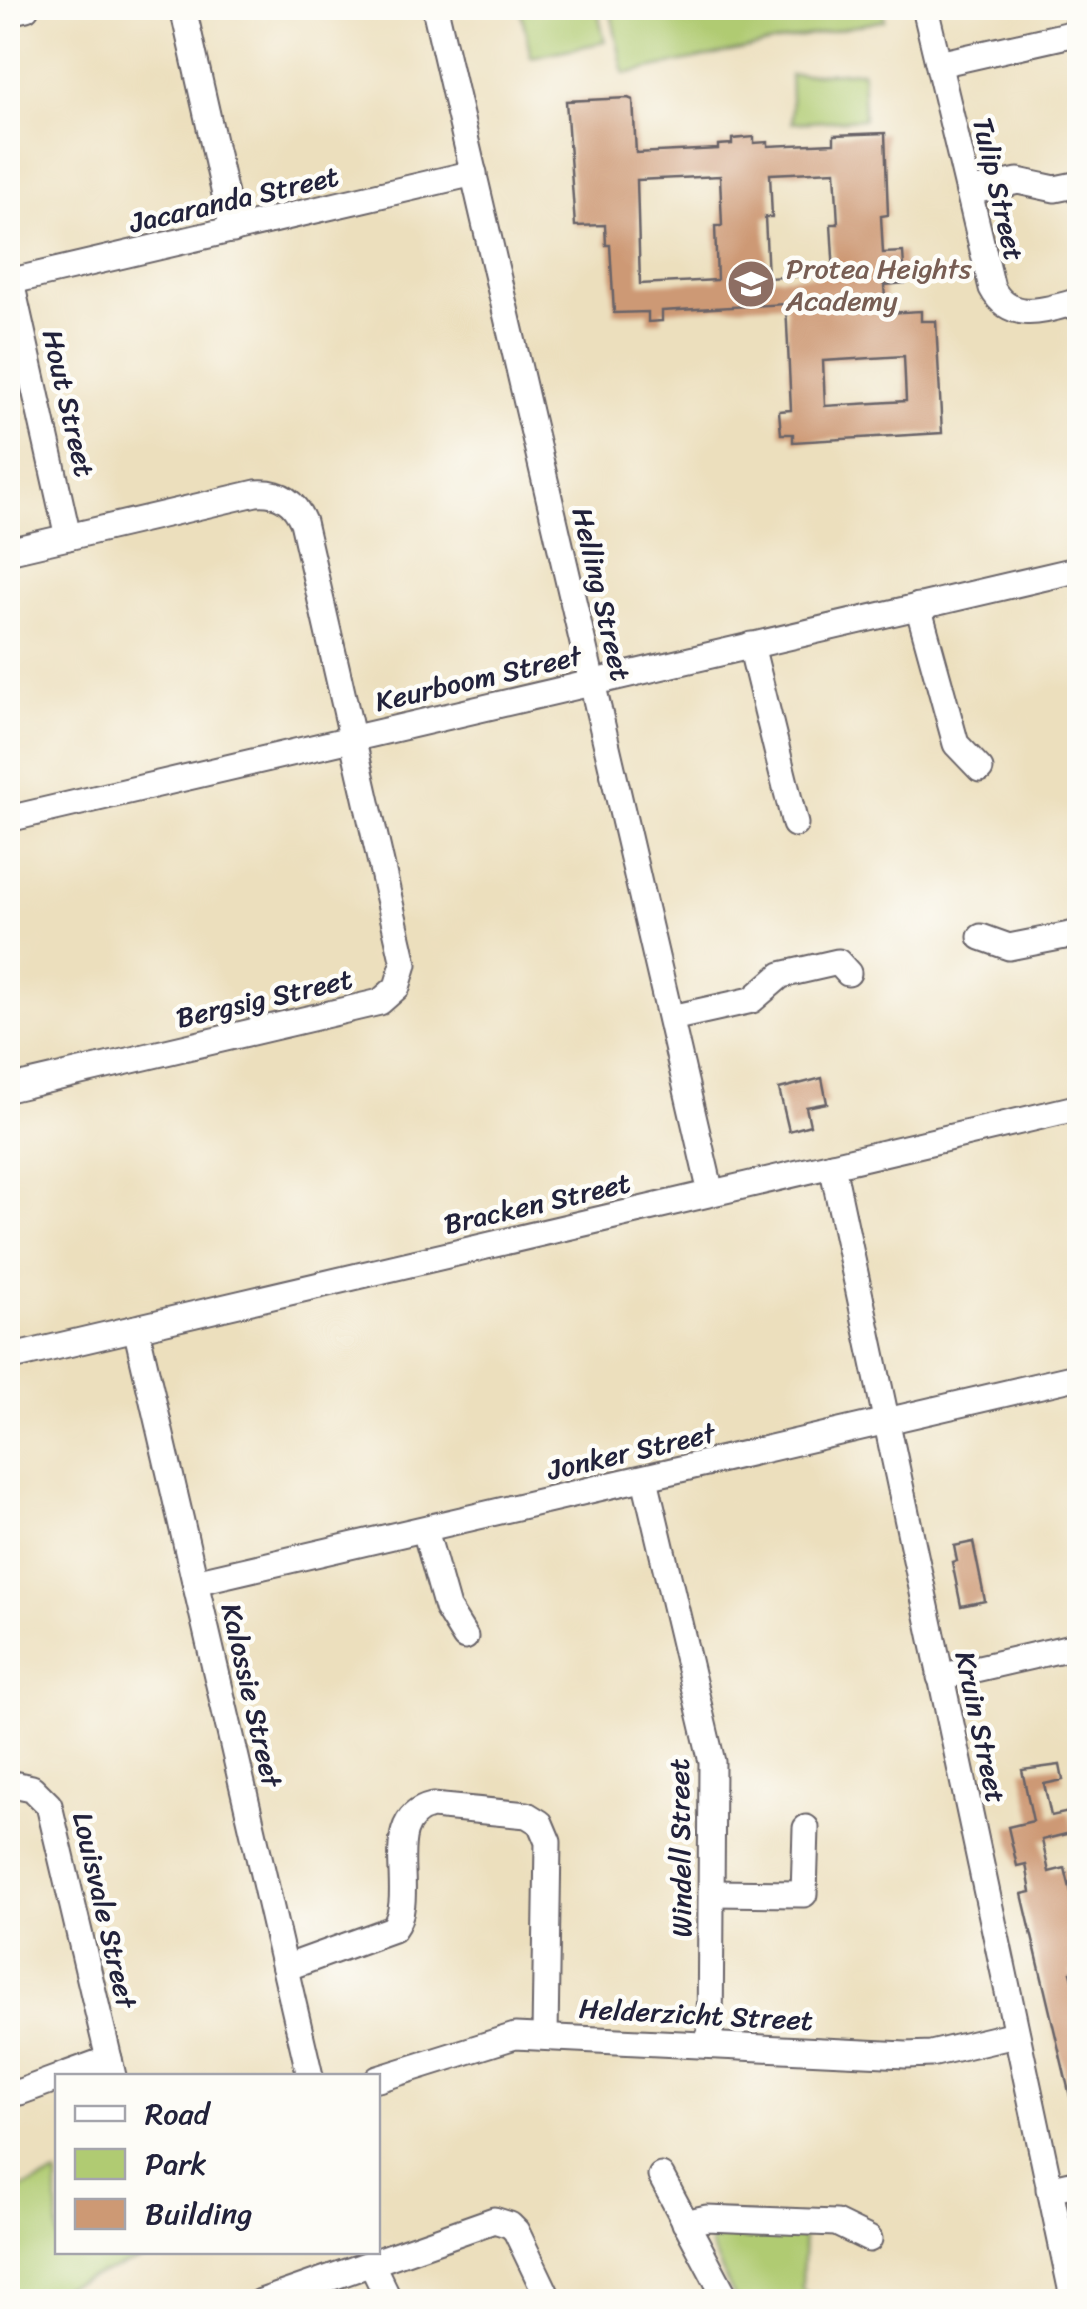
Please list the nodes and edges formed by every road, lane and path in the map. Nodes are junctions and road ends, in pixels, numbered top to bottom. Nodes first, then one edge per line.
1 (26, 8) edge
2 (183, 8) edge
3 (436, 8) edge
4 (925, 8) edge
5 (8, 12) edge
6 (1080, 32) edge
7 (939, 64) junction
8 (474, 174) junction
9 (1080, 184) edge
10 (969, 192) junction
11 (233, 230) junction
12 (9, 282) edge
13 (1080, 301) edge
14 (68, 537) junction
15 (8, 551) edge
16 (1080, 569) edge
17 (918, 606) junction
18 (751, 646) junction
19 (591, 683) junction
20 (352, 739) junction
21 (980, 769) dead end
22 (8, 819) edge
23 (795, 824) dead end
24 (1080, 933) edge
25 (981, 938) dead end
26 (848, 974) dead end
27 (671, 1018) junction
28 (8, 1088) edge
29 (1080, 1107) edge
30 (832, 1164) junction
31 (711, 1193) junction
32 (136, 1328) junction
33 (8, 1358) edge
34 (1080, 1376) edge
35 (886, 1420) junction
36 (644, 1479) junction
37 (424, 1530) junction
38 (195, 1582) junction
39 (466, 1637) dead end
40 (1080, 1645) edge
41 (940, 1678) junction
42 (8, 1783) edge
43 (806, 1828) dead end
44 (713, 1894) junction
45 (285, 1968) junction
46 (1014, 2034) junction
47 (545, 2035) junction
48 (710, 2044) junction
49 (111, 2068) edge
50 (77, 2074) edge
51 (310, 2074) edge
52 (380, 2078) edge
53 (55, 2079) edge
54 (8, 2092) edge
55 (661, 2176) dead end
56 (1080, 2182) edge
57 (1049, 2189) junction
58 (686, 2224) junction
59 (869, 2239) dead end
60 (372, 2265) junction
61 (261, 2302) edge
62 (390, 2302) edge
63 (550, 2302) edge
64 (728, 2302) edge
65 (1074, 2302) edge

1 - 5 street
2 - 11 street
3 - 8 street, Helling Street
4 - 7 street
6 - 7 street
7 - 10 street, Tulip Street
8 - 11 street, Jacaranda Street
8 - 19 street, Helling Street
9 - 10 street
10 - 13 street, Tulip Street
11 - 12 street, Jacaranda Street
12 - 14 street, Hout Street
14 - 15 street
14 - 20 street
16 - 17 street, Keurboom Street
17 - 18 street, Keurboom Street
17 - 21 street
18 - 19 street, Keurboom Street
18 - 23 street
19 - 20 street, Keurboom Street
19 - 27 street, Helling Street
20 - 22 street, Keurboom Street
20 - 28 street, Bergsig Street
24 - 25 street
26 - 27 street
27 - 31 street, Helling Street
29 - 30 street, Bracken Street
30 - 31 street, Bracken Street
30 - 35 street, Kruin Street
31 - 32 street, Bracken Street
32 - 33 street, Bracken Street
32 - 38 street, Kalossie Street
34 - 35 street, Jonker Street
35 - 36 street, Jonker Street
35 - 41 street, Kruin Street
36 - 37 street, Jonker Street
36 - 44 street, Windell Street
37 - 38 street, Jonker Street
37 - 39 street
38 - 45 street, Kalossie Street
40 - 41 street
41 - 46 street, Kruin Street
42 - 49 street, Louisvale Street
43 - 44 street
44 - 48 street, Windell Street
45 - 47 street
45 - 51 street, Kalossie Street
46 - 48 street, Helderzicht Street
46 - 57 street, Kruin Street
47 - 48 street, Helderzicht Street
47 - 52 street, Helderzicht Street
49 - 50 street
53 - 54 street
55 - 58 street
56 - 57 street
57 - 65 street, Kruin Street
58 - 59 street
58 - 64 street
60 - 61 street
60 - 62 street
60 - 63 street

